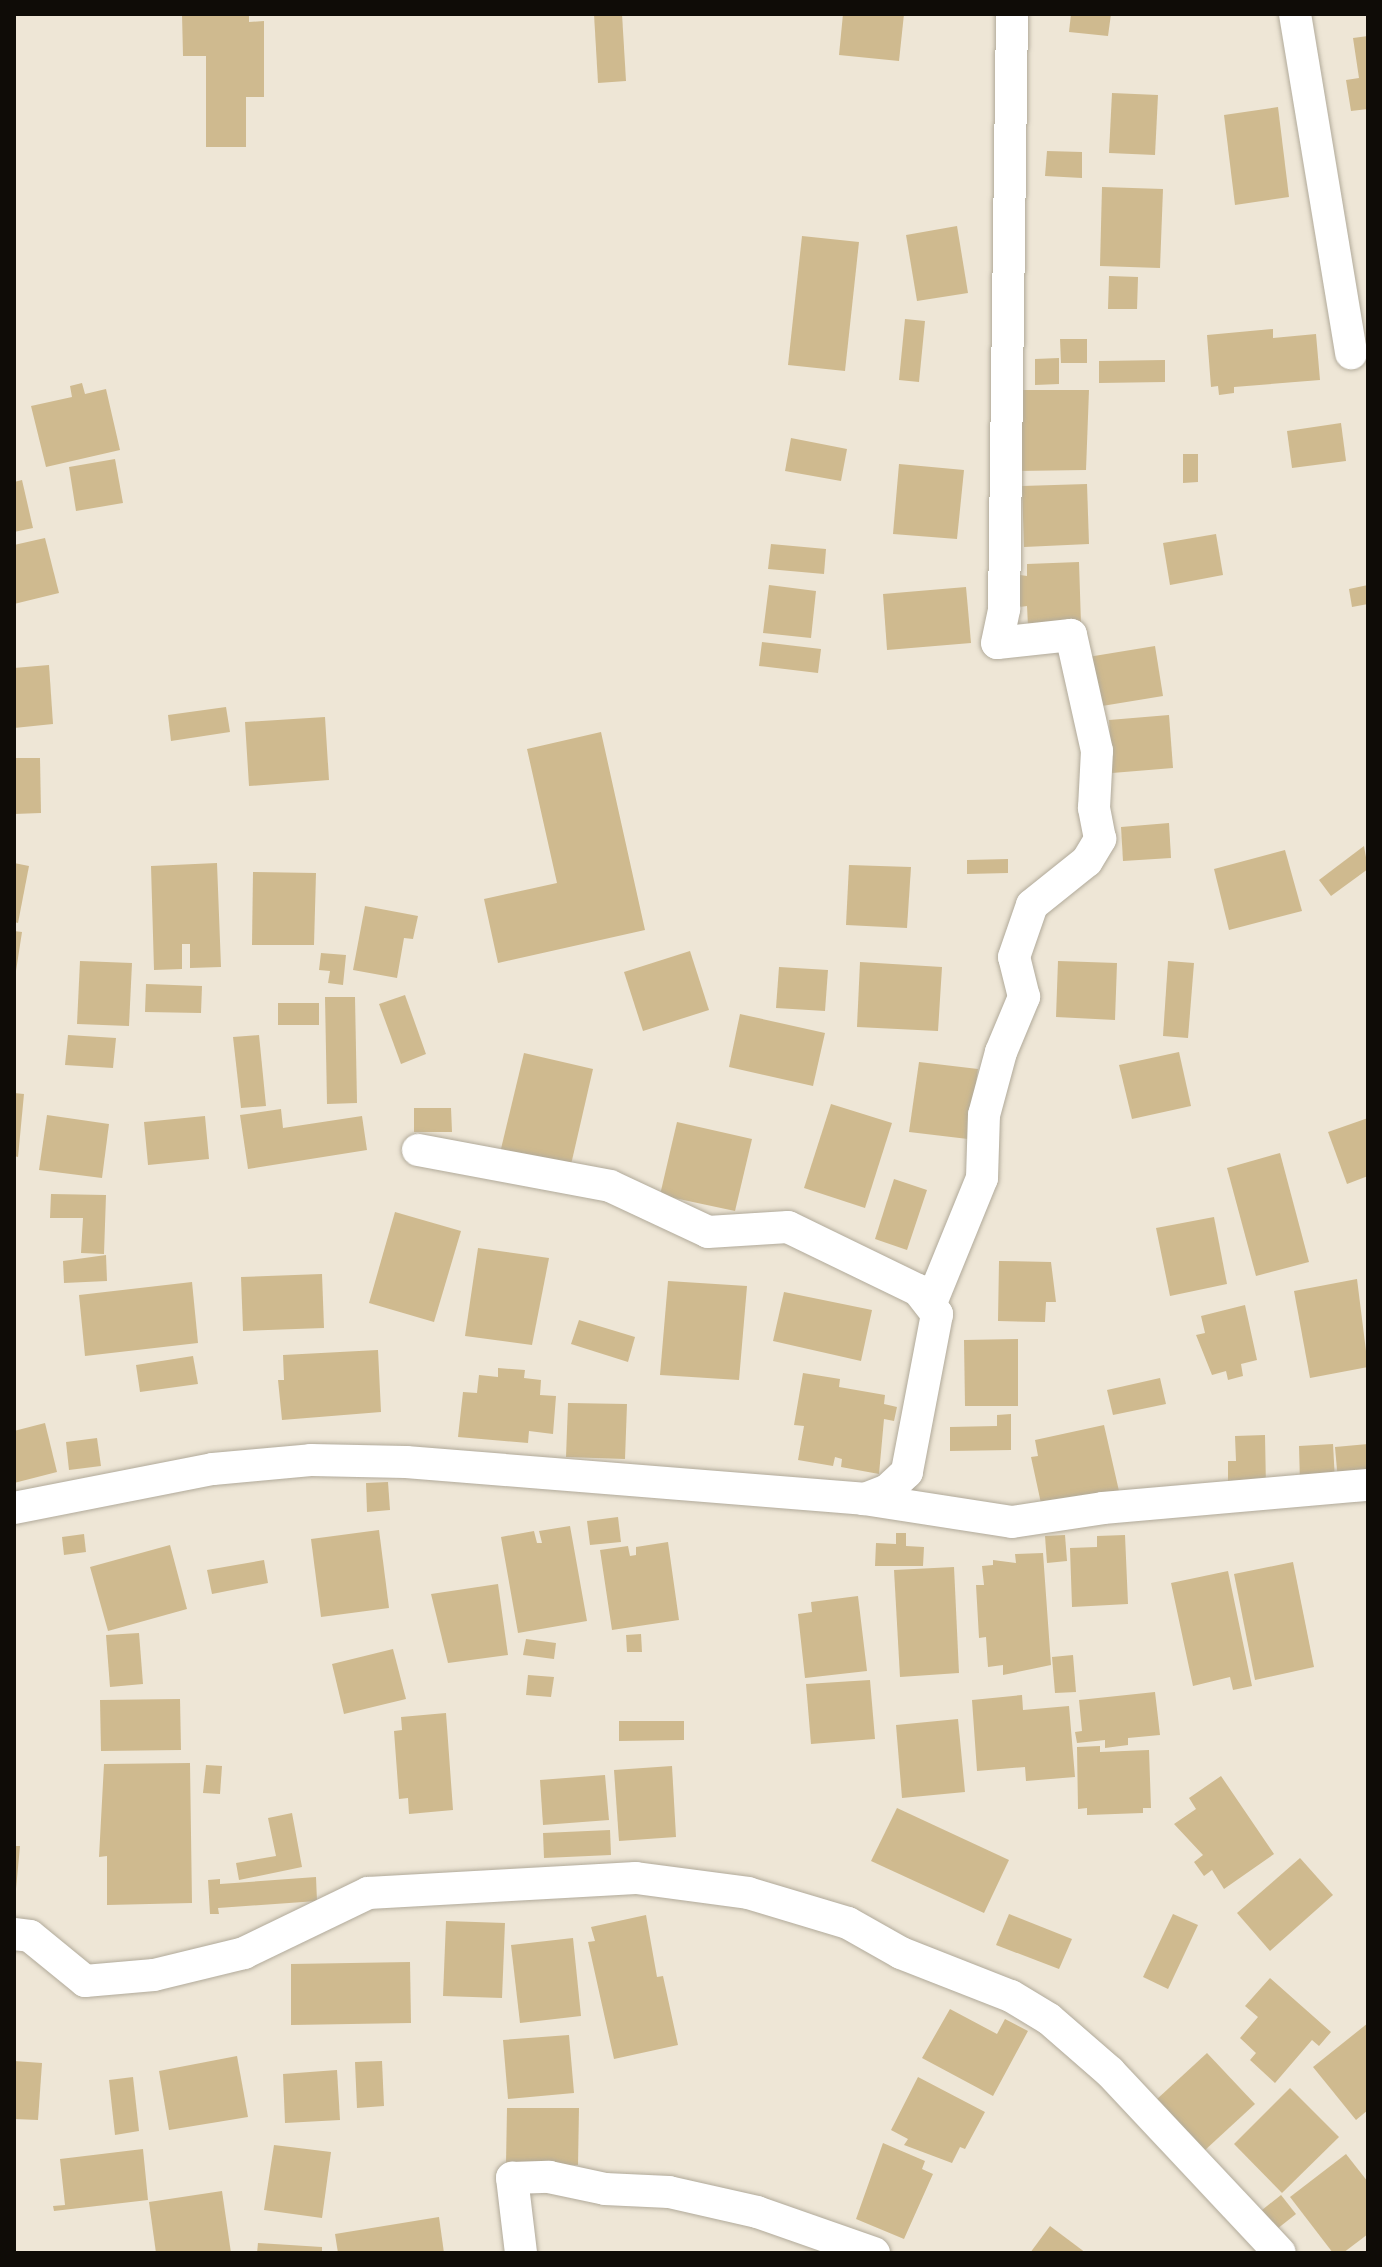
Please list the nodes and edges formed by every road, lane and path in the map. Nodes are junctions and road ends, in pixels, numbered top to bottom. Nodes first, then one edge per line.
1 (1012, 14) edge
2 (1295, 14) edge
3 (1351, 353) dead end
4 (418, 1150) dead end
5 (931, 1303) junction
6 (1368, 1485) edge
7 (864, 1499) junction
8 (14, 1508) edge
9 (14, 1934) edge
10 (521, 2253) edge
11 (874, 2253) edge
12 (1280, 2253) edge

1 - 5 street
2 - 3 street
4 - 5 street
5 - 7 street
6 - 7 street
7 - 8 street
9 - 12 street
10 - 11 street

